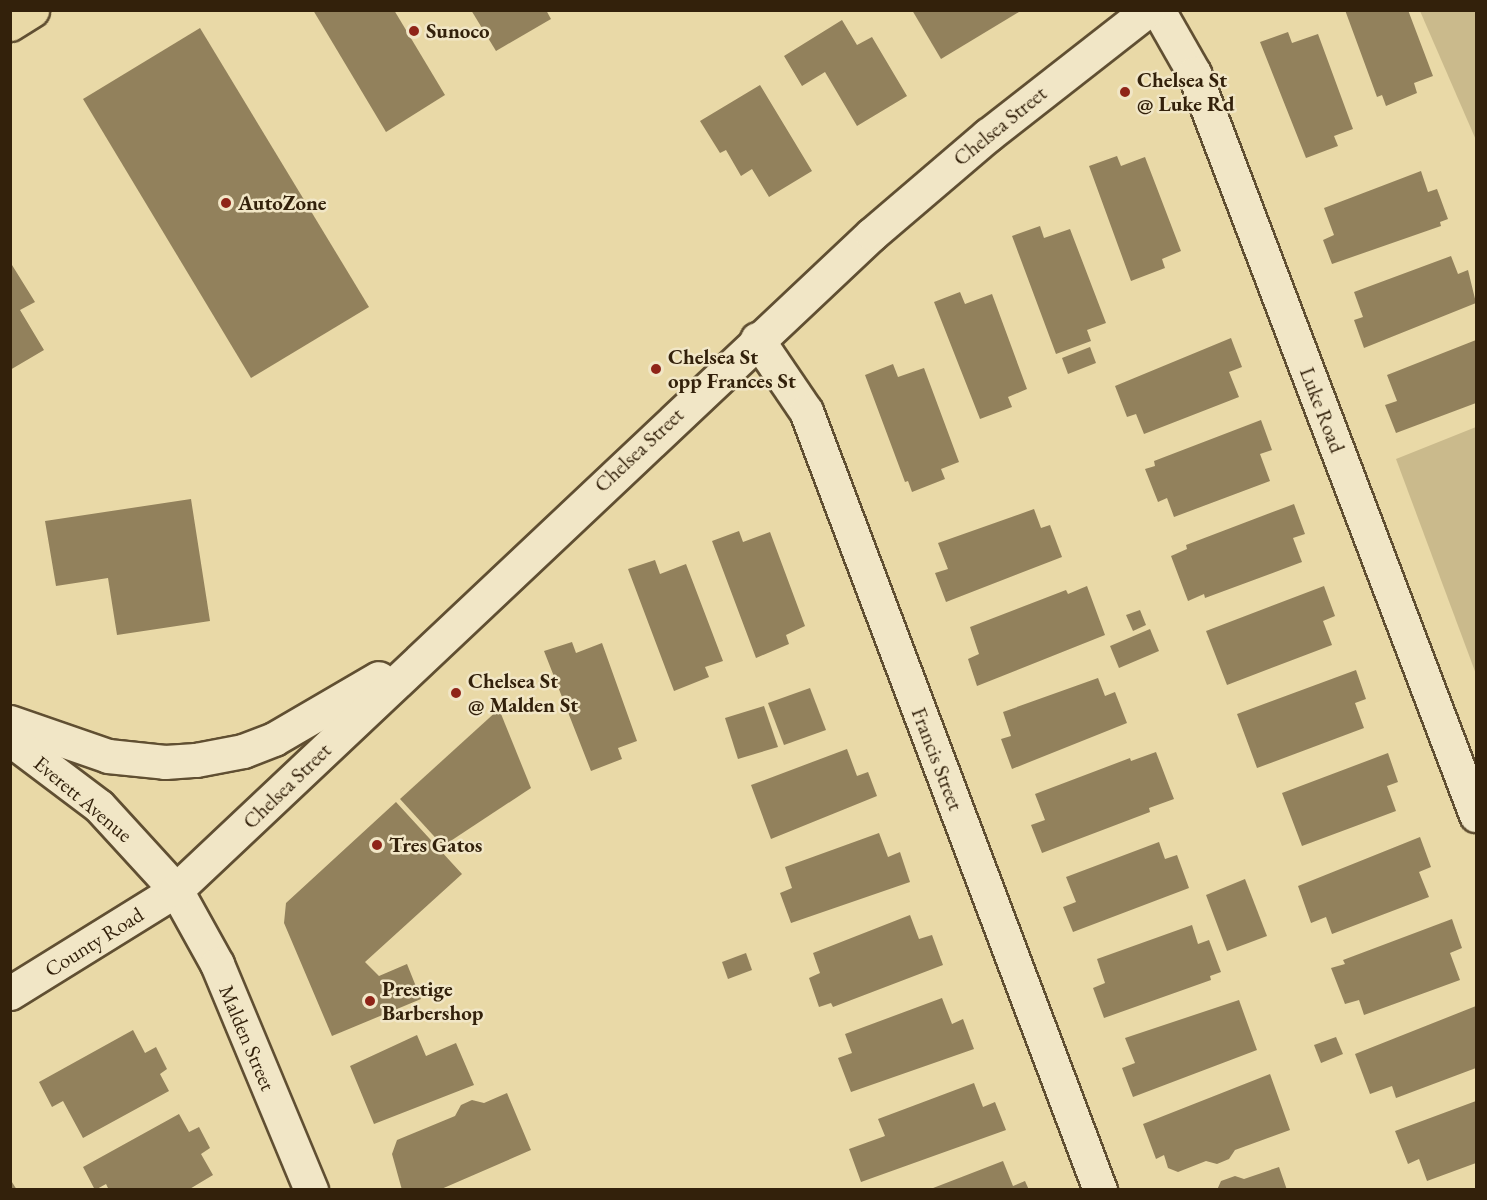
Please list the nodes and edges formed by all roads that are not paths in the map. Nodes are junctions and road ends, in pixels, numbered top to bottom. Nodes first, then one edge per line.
1 (33, 10) edge
2 (1148, 10) edge
3 (1158, 10) edge
4 (10, 24) edge
5 (757, 339) junction
6 (433, 644) junction
7 (10, 722) edge
8 (10, 739) edge
9 (1476, 815) edge
10 (176, 890) junction
11 (10, 993) edge
12 (311, 1190) edge
13 (1100, 1190) edge

1 - 4 highway
2 - 5 street, Chelsea Street
3 - 9 street, Luke Road
5 - 6 street, Chelsea Street
5 - 13 street, Francis Street
6 - 7 street
6 - 10 street, Chelsea Street
8 - 10 street, Everett Avenue
10 - 11 street, County Road
10 - 12 street, Malden Street

